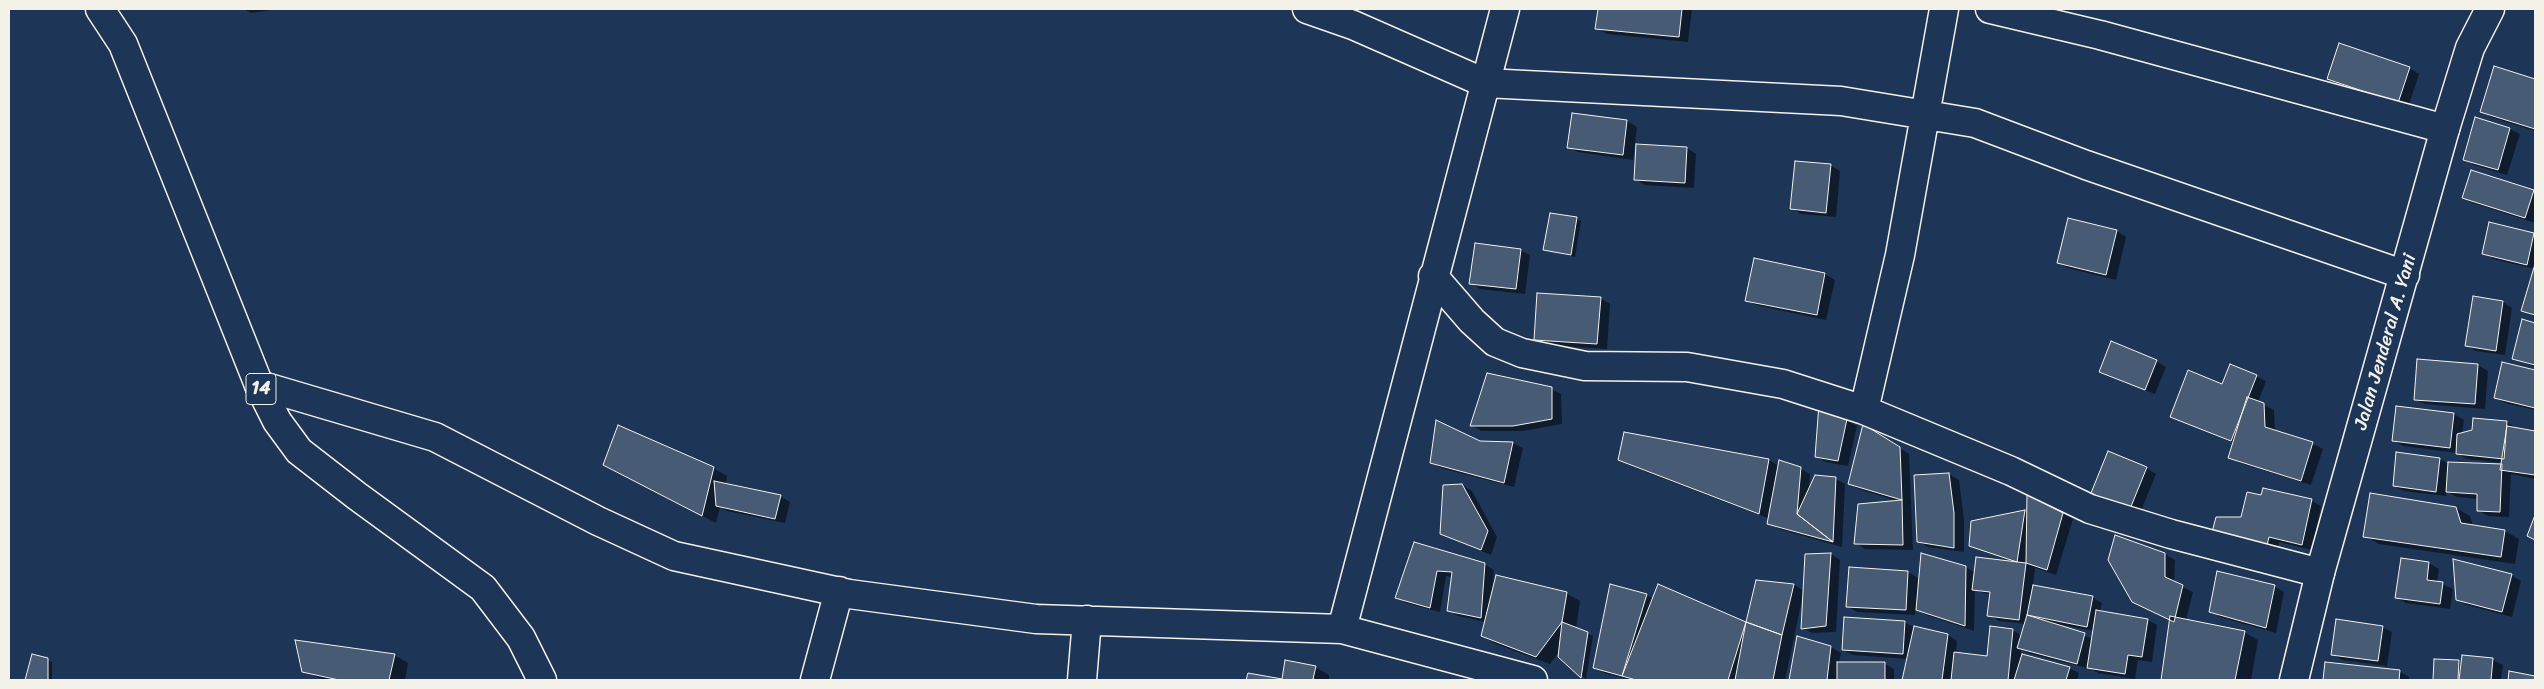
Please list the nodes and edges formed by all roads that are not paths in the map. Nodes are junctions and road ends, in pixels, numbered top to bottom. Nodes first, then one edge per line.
1 (100, 9) edge
2 (1306, 9) edge
3 (1505, 9) edge
4 (1944, 9) edge
5 (1990, 9) edge
6 (2482, 11) edge
7 (1485, 83) junction
8 (1924, 115) junction
9 (2445, 129) junction
10 (2405, 275) junction
11 (1434, 276) junction
12 (259, 385) junction
13 (1864, 410) junction
14 (2320, 573) junction
15 (839, 591) junction
16 (1087, 620) junction
17 (1342, 628) junction
18 (1517, 678) edge
19 (542, 680) edge
20 (815, 680) edge
21 (1082, 680) edge
22 (2294, 680) edge

1 - 12 main road, 14
2 - 7 main road
3 - 7 main road
4 - 8 main road
5 - 9 main road
6 - 9 main road, Jalan Jenderal A. Yani
7 - 8 main road
7 - 11 main road
8 - 10 main road
8 - 13 main road
9 - 10 main road, Jalan Jenderal A. Yani
10 - 14 main road, Jalan Jenderal A. Yani
11 - 13 main road
11 - 17 main road
12 - 15 main road
12 - 19 main road, 14
13 - 14 main road
14 - 22 main road, Jalan Jenderal A. Yani
15 - 16 main road
15 - 20 main road
16 - 17 main road
16 - 21 main road
17 - 18 main road

